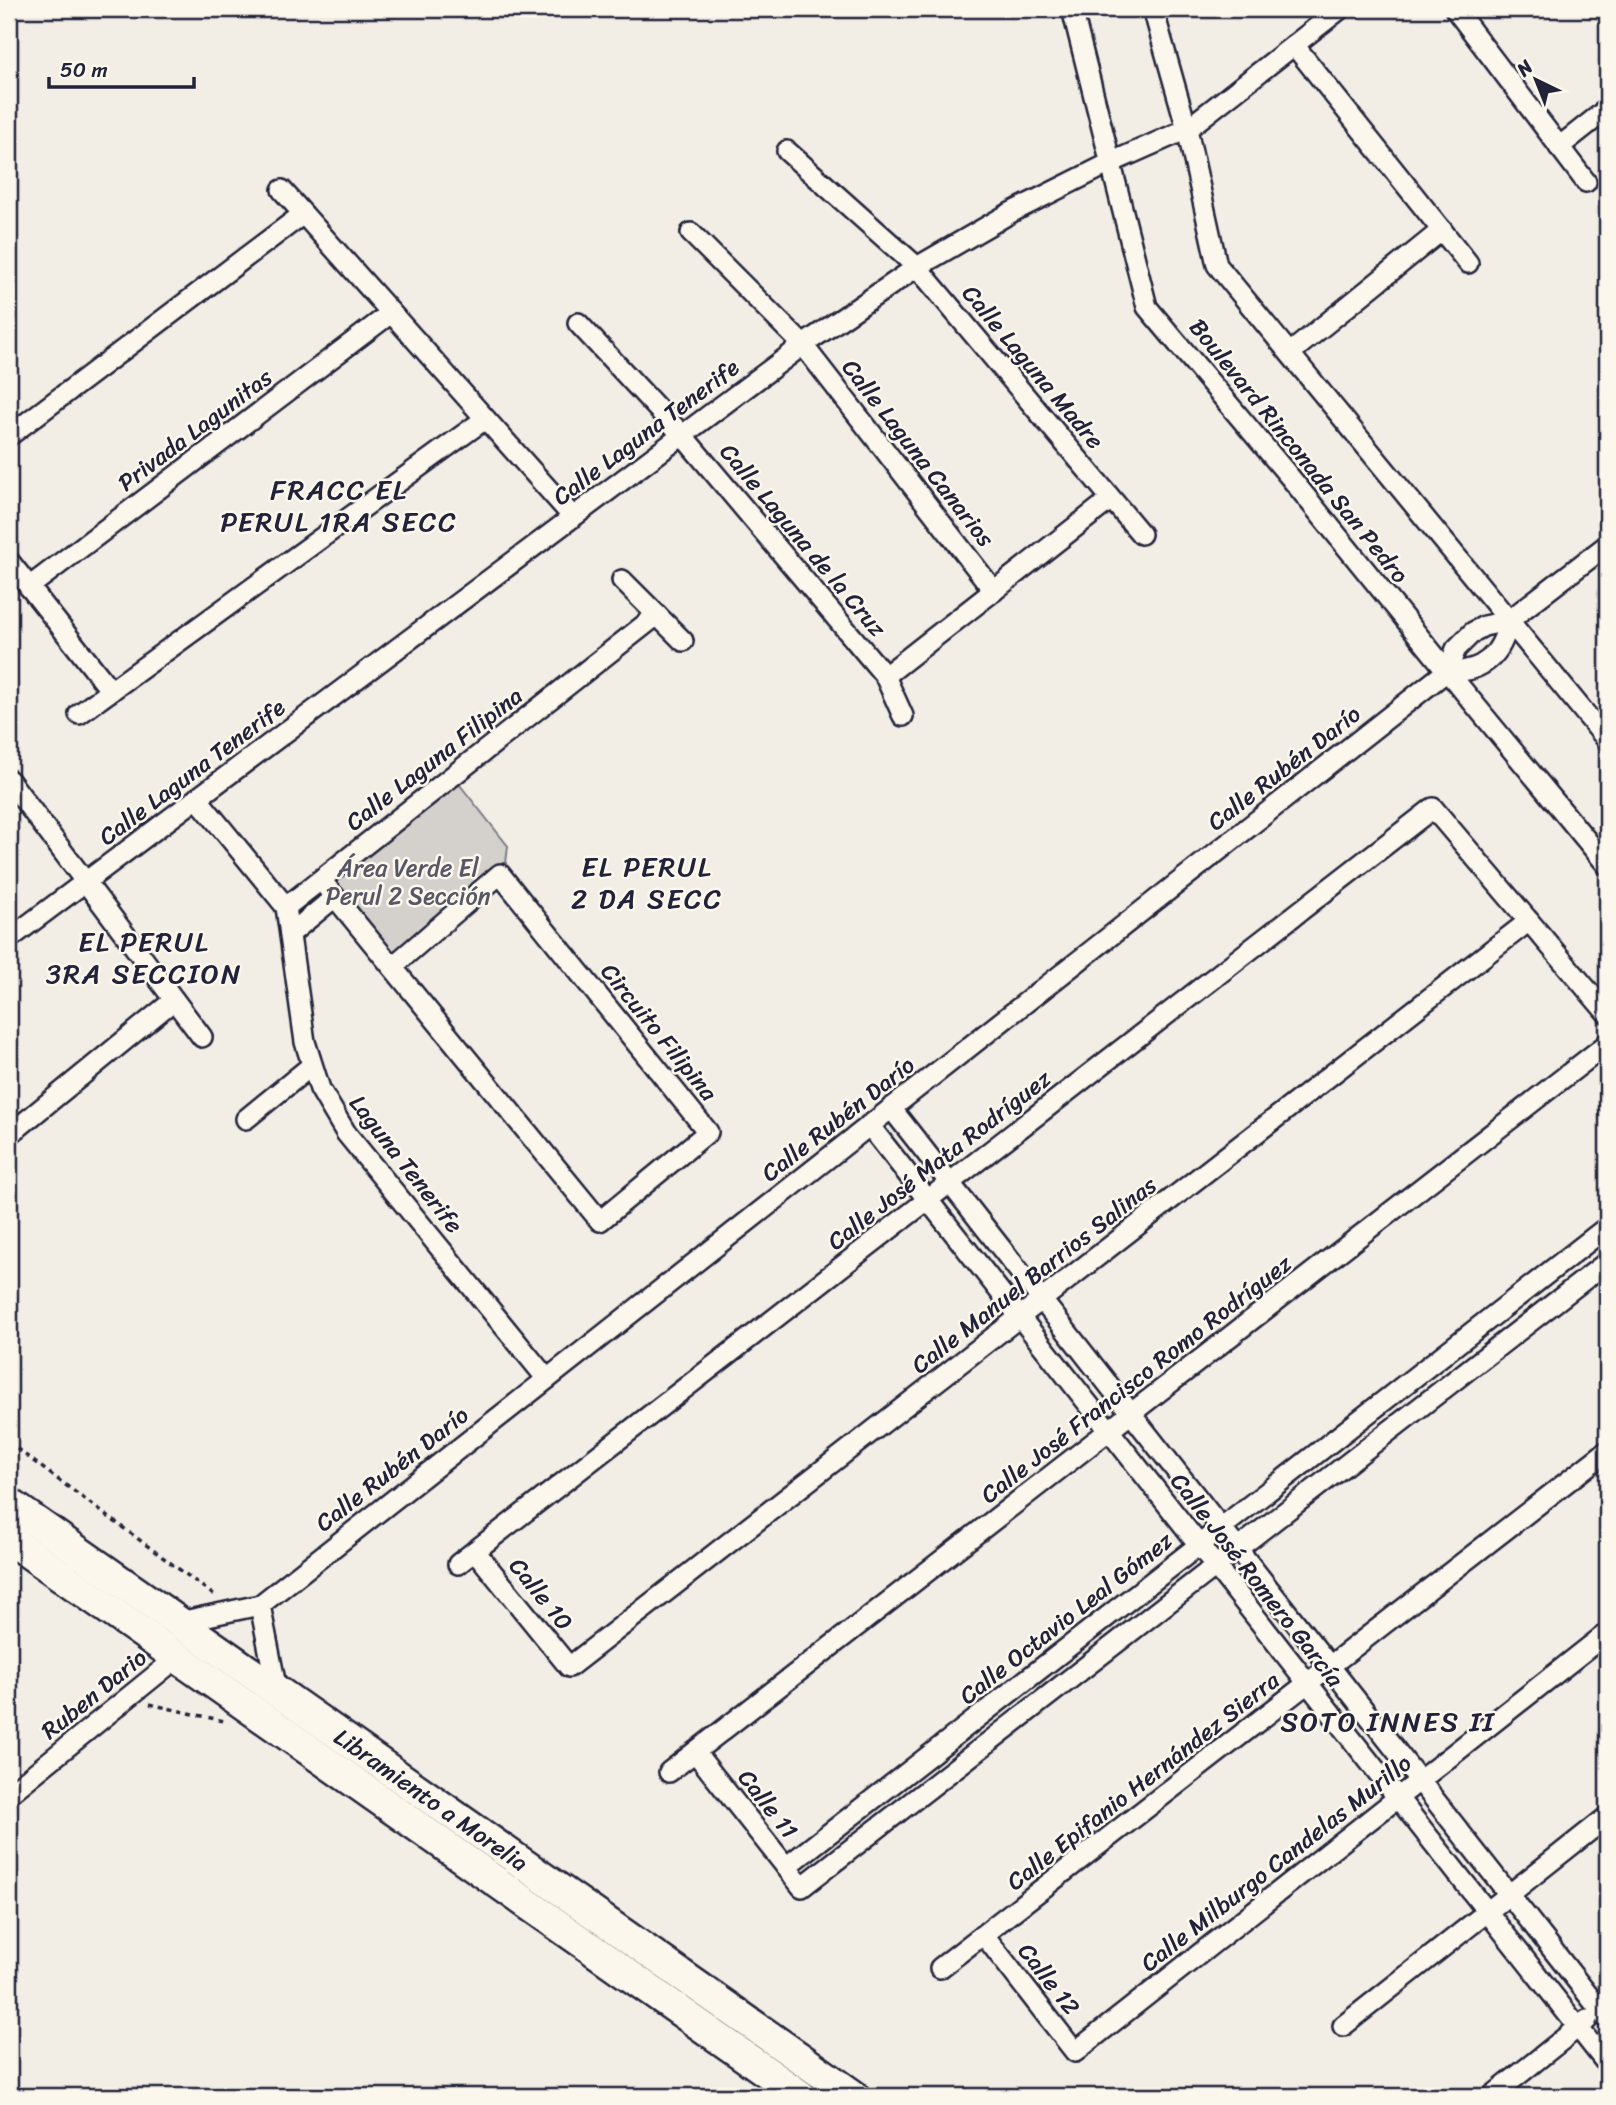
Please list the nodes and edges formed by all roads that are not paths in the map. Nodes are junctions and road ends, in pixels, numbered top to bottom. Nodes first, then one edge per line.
1 (1091, 9) edge
2 (1153, 9) edge
3 (1340, 9) edge
4 (1455, 9) edge
5 (1073, 15) edge
6 (1294, 45) junction
7 (1607, 109) edge
8 (1187, 130) junction
9 (1559, 146) junction
10 (787, 151) dead end
11 (1110, 163) junction
12 (1586, 182) dead end
13 (282, 190) dead end
14 (303, 214) junction
15 (1442, 230) junction
16 (691, 233) dead end
17 (1468, 263) dead end
18 (917, 267) junction
19 (391, 313) junction
20 (578, 323) dead end
21 (803, 345) junction
22 (1290, 353) junction
23 (485, 419) junction
24 (9, 436) edge
25 (683, 436) junction
26 (1111, 499) junction
27 (573, 517) junction
28 (1141, 534) dead end
29 (1607, 545) edge
30 (9, 561) edge
31 (622, 580) dead end
32 (29, 587) junction
33 (994, 591) junction
34 (657, 614) junction
35 (1508, 621) junction
36 (683, 640) dead end
37 (1447, 671) junction
38 (885, 676) junction
39 (111, 691) junction
40 (79, 714) dead end
41 (902, 716) dead end
42 (1607, 740) edge
43 (9, 780) edge
44 (197, 798) junction
45 (1607, 865) edge
46 (321, 880) junction
47 (85, 882) junction
48 (335, 897) junction
49 (286, 907) junction
50 (1529, 921) junction
51 (290, 934) junction
52 (9, 939) edge
53 (392, 967) junction
54 (174, 1000) junction
55 (1607, 1013) edge
56 (202, 1037) dead end
57 (1607, 1044) edge
58 (311, 1066) junction
59 (891, 1108) junction
60 (246, 1119) dead end
61 (869, 1125) junction
62 (9, 1135) edge
63 (950, 1183) junction
64 (928, 1200) junction
65 (1607, 1227) edge
66 (1607, 1262) edge
67 (1041, 1300) junction
68 (1020, 1317) junction
69 (547, 1379) junction
70 (1131, 1414) junction
71 (1109, 1431) junction
72 (1607, 1451) edge
73 (9, 1503) edge
74 (1221, 1528) junction
75 (9, 1539) edge
76 (1199, 1545) junction
77 (1237, 1549) junction
78 (475, 1551) junction
79 (458, 1564) dead end
80 (1216, 1566) junction
81 (260, 1605) junction
82 (178, 1622) junction
83 (1607, 1633) edge
84 (178, 1657) junction
85 (569, 1667) joint
86 (1330, 1667) junction
87 (1308, 1684) junction
88 (277, 1691) junction
89 (695, 1752) junction
90 (669, 1772) dead end
91 (1420, 1781) junction
92 (9, 1794) edge
93 (1398, 1798) junction
94 (1607, 1816) edge
95 (786, 1867) junction
96 (802, 1887) joint
97 (1509, 1895) junction
98 (1487, 1912) junction
99 (984, 1935) junction
100 (940, 1968) dead end
101 (1605, 2011) edge
102 (1343, 2026) dead end
103 (1578, 2027) junction
104 (1074, 2052) joint
105 (1607, 2064) edge
106 (800, 2096) edge
107 (854, 2096) edge
108 (1492, 2096) edge

1 - 5 street
2 - 8 street
3 - 6 street, Calle Laguna Tenerife
4 - 9 street
5 - 11 street, Boulevard Rinconada San Pedro
6 - 8 street, Calle Laguna Tenerife
6 - 15 street
7 - 9 street
8 - 11 street, Calle Laguna Tenerife
8 - 22 street
9 - 12 street
10 - 18 street, Calle Laguna Madre
11 - 18 street, Calle Laguna Tenerife
11 - 37 street, Boulevard Rinconada San Pedro
13 - 14 street
14 - 19 street
14 - 24 street
15 - 17 street
15 - 22 street
16 - 21 street, Calle Laguna Canarios
18 - 21 street, Calle Laguna Tenerife
18 - 26 street, Calle Laguna Madre
19 - 23 street
19 - 32 street, Privada Lagunitas
20 - 25 street, Calle Laguna de la Cruz
21 - 25 street, Calle Laguna Tenerife
21 - 33 street, Calle Laguna Canarios
22 - 35 street
23 - 27 street
23 - 39 street
25 - 27 street, Calle Laguna Tenerife
25 - 38 street, Calle Laguna de la Cruz
26 - 28 street, Calle Laguna Madre
26 - 33 street
27 - 44 street, Calle Laguna Tenerife
29 - 35 street, Calle Rubén Darío
30 - 32 street
31 - 34 street
32 - 39 street
33 - 38 street
34 - 36 street
34 - 46 street, Calle Laguna Filipina
35 - 37 street, Calle Rubén Darío
35 - 37 street
35 - 42 street
37 - 45 street, Boulevard Rinconada San Pedro
37 - 59 street, Calle Rubén Darío
38 - 41 street, Calle Laguna de la Cruz
39 - 40 street
43 - 47 street
44 - 47 street, Calle Laguna Tenerife
44 - 49 street
46 - 48 street, Circuito Filipina
46 - 49 street, Calle Laguna Filipina
47 - 52 street, Calle Laguna Tenerife
47 - 54 street
48 - 51 street
48 - 53 street, Circuito Filipina
49 - 51 street, Laguna Tenerife
50 - 55 street
50 - 63 street, Calle José Mata Rodríguez
50 - 67 street, Calle Manuel Barrios Salinas
51 - 58 street, Laguna Tenerife
53 - 53 street, Circuito Filipina
54 - 56 street
54 - 62 street
57 - 70 street, Calle José Francisco Romo Rodríguez
58 - 60 street
58 - 69 street, Laguna Tenerife
59 - 61 street, Calle Rubén Darío
59 - 63 street, Calle José Romero García
61 - 64 street, Calle José Romero García
61 - 69 street, Calle Rubén Darío
63 - 64 street, Calle José Mata Rodríguez
63 - 67 street, Calle José Romero García
64 - 68 street, Calle José Romero García
64 - 78 street, Calle José Mata Rodríguez
65 - 74 street, Calle Octavio Leal Gómez
66 - 77 street, Calle Octavio Leal Gómez
67 - 68 street, Calle Manuel Barrios Salinas
67 - 70 street, Calle José Romero García
68 - 71 street, Calle José Romero García
68 - 85 street, Calle Manuel Barrios Salinas
69 - 81 street, Calle Rubén Darío
70 - 71 street, Calle José Francisco Romo Rodríguez
70 - 74 street, Calle José Romero García
71 - 76 street, Calle José Romero García
71 - 89 street, Calle José Francisco Romo Rodríguez
72 - 86 street, Calle Epifanio Hernández Sierra
73 - 82 highway, Libramiento a Morelia
74 - 76 street, Calle Octavio Leal Gómez
74 - 77 street, Calle José Romero García
75 - 84 highway, Libramiento a Morelia
76 - 80 street, Calle José Romero García
76 - 95 street, Calle Octavio Leal Gómez
77 - 80 street, Calle Octavio Leal Gómez
77 - 86 street, Calle José Romero García
78 - 79 street, Calle José Mata Rodríguez
78 - 85 street, Calle 10
80 - 87 street, Calle José Romero García
80 - 96 street, Calle Octavio Leal Gómez
81 - 82 street, Calle Rubén Darío
81 - 88 street
82 - 88 highway, Libramiento a Morelia
83 - 91 street, Calle Milburgo Candelas Murillo
84 - 92 street, Ruben Dario
84 - 106 highway, Libramiento a Morelia
86 - 87 street, Calle Epifanio Hernández Sierra
86 - 91 street, Calle José Romero García
87 - 93 street, Calle José Romero García
87 - 99 street, Calle Epifanio Hernández Sierra
88 - 107 highway, Libramiento a Morelia
89 - 90 street, Calle José Francisco Romo Rodríguez
89 - 95 street, Calle 11
91 - 93 street, Calle Milburgo Candelas Murillo
91 - 97 street, Calle José Romero García
93 - 98 street, Calle José Romero García
93 - 104 street, Calle Milburgo Candelas Murillo
94 - 97 street
95 - 96 street, Calle 11
97 - 98 street
97 - 101 street, Calle José Romero García
98 - 102 street
98 - 103 street, Calle José Romero García
99 - 100 street, Calle Epifanio Hernández Sierra
99 - 104 street, Calle 12
101 - 103 street
103 - 105 street, Calle José Romero García
103 - 108 street

